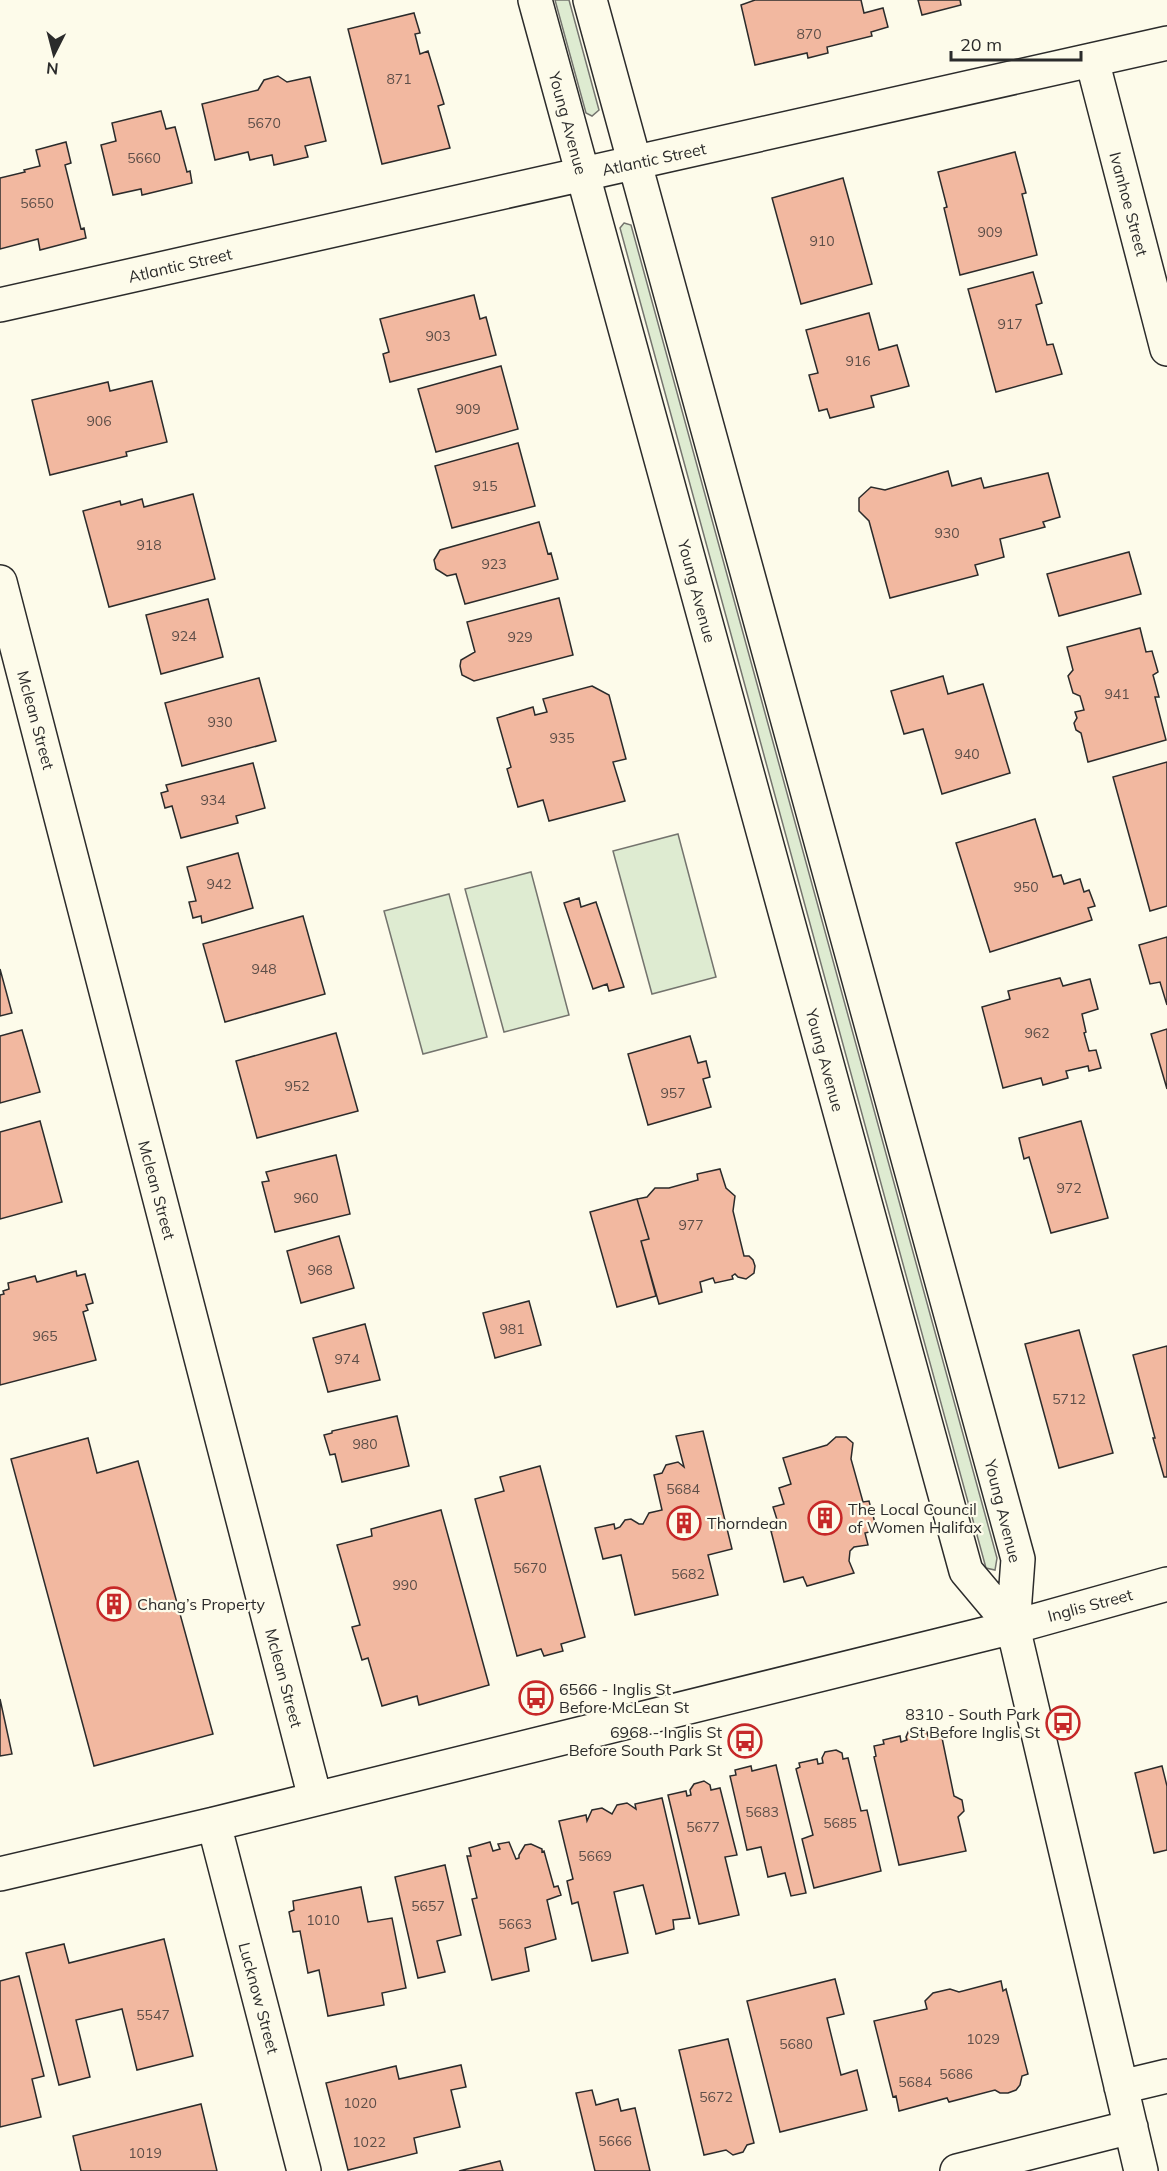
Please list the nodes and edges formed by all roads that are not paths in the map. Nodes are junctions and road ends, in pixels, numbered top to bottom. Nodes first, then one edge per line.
1 (535, 0) edge
2 (590, 0) edge
3 (1167, 43) edge
4 (1092, 60) junction
5 (635, 164) junction
6 (582, 174) junction
7 (0, 305) edge
8 (1167, 349) edge
9 (0, 582) edge
10 (1167, 1584) edge
11 (1012, 1626) junction
12 (315, 1798) junction
13 (214, 1824) junction
14 (0, 1874) edge
15 (1167, 2076) edge
16 (1121, 2087) junction
17 (1131, 2127) junction
18 (304, 2171) edge
19 (957, 2171) edge
20 (1141, 2171) edge

1 - 6 street, Young Avenue
2 - 5 street, Young Avenue
3 - 4 street, Atlantic Street
4 - 5 street, Atlantic Street
4 - 8 street, Ivanhoe Street
5 - 6 street, Atlantic Street
5 - 11 street, Young Avenue
6 - 7 street, Atlantic Street
6 - 11 street, Young Avenue
9 - 12 street, Mclean Street
10 - 11 street, Inglis Street
11 - 12 street, Inglis Street
11 - 16 street
12 - 13 street, Inglis Street
13 - 14 street, Inglis Street
13 - 18 street, Lucknow Street
15 - 16 street
16 - 17 street
17 - 19 street
17 - 20 street

